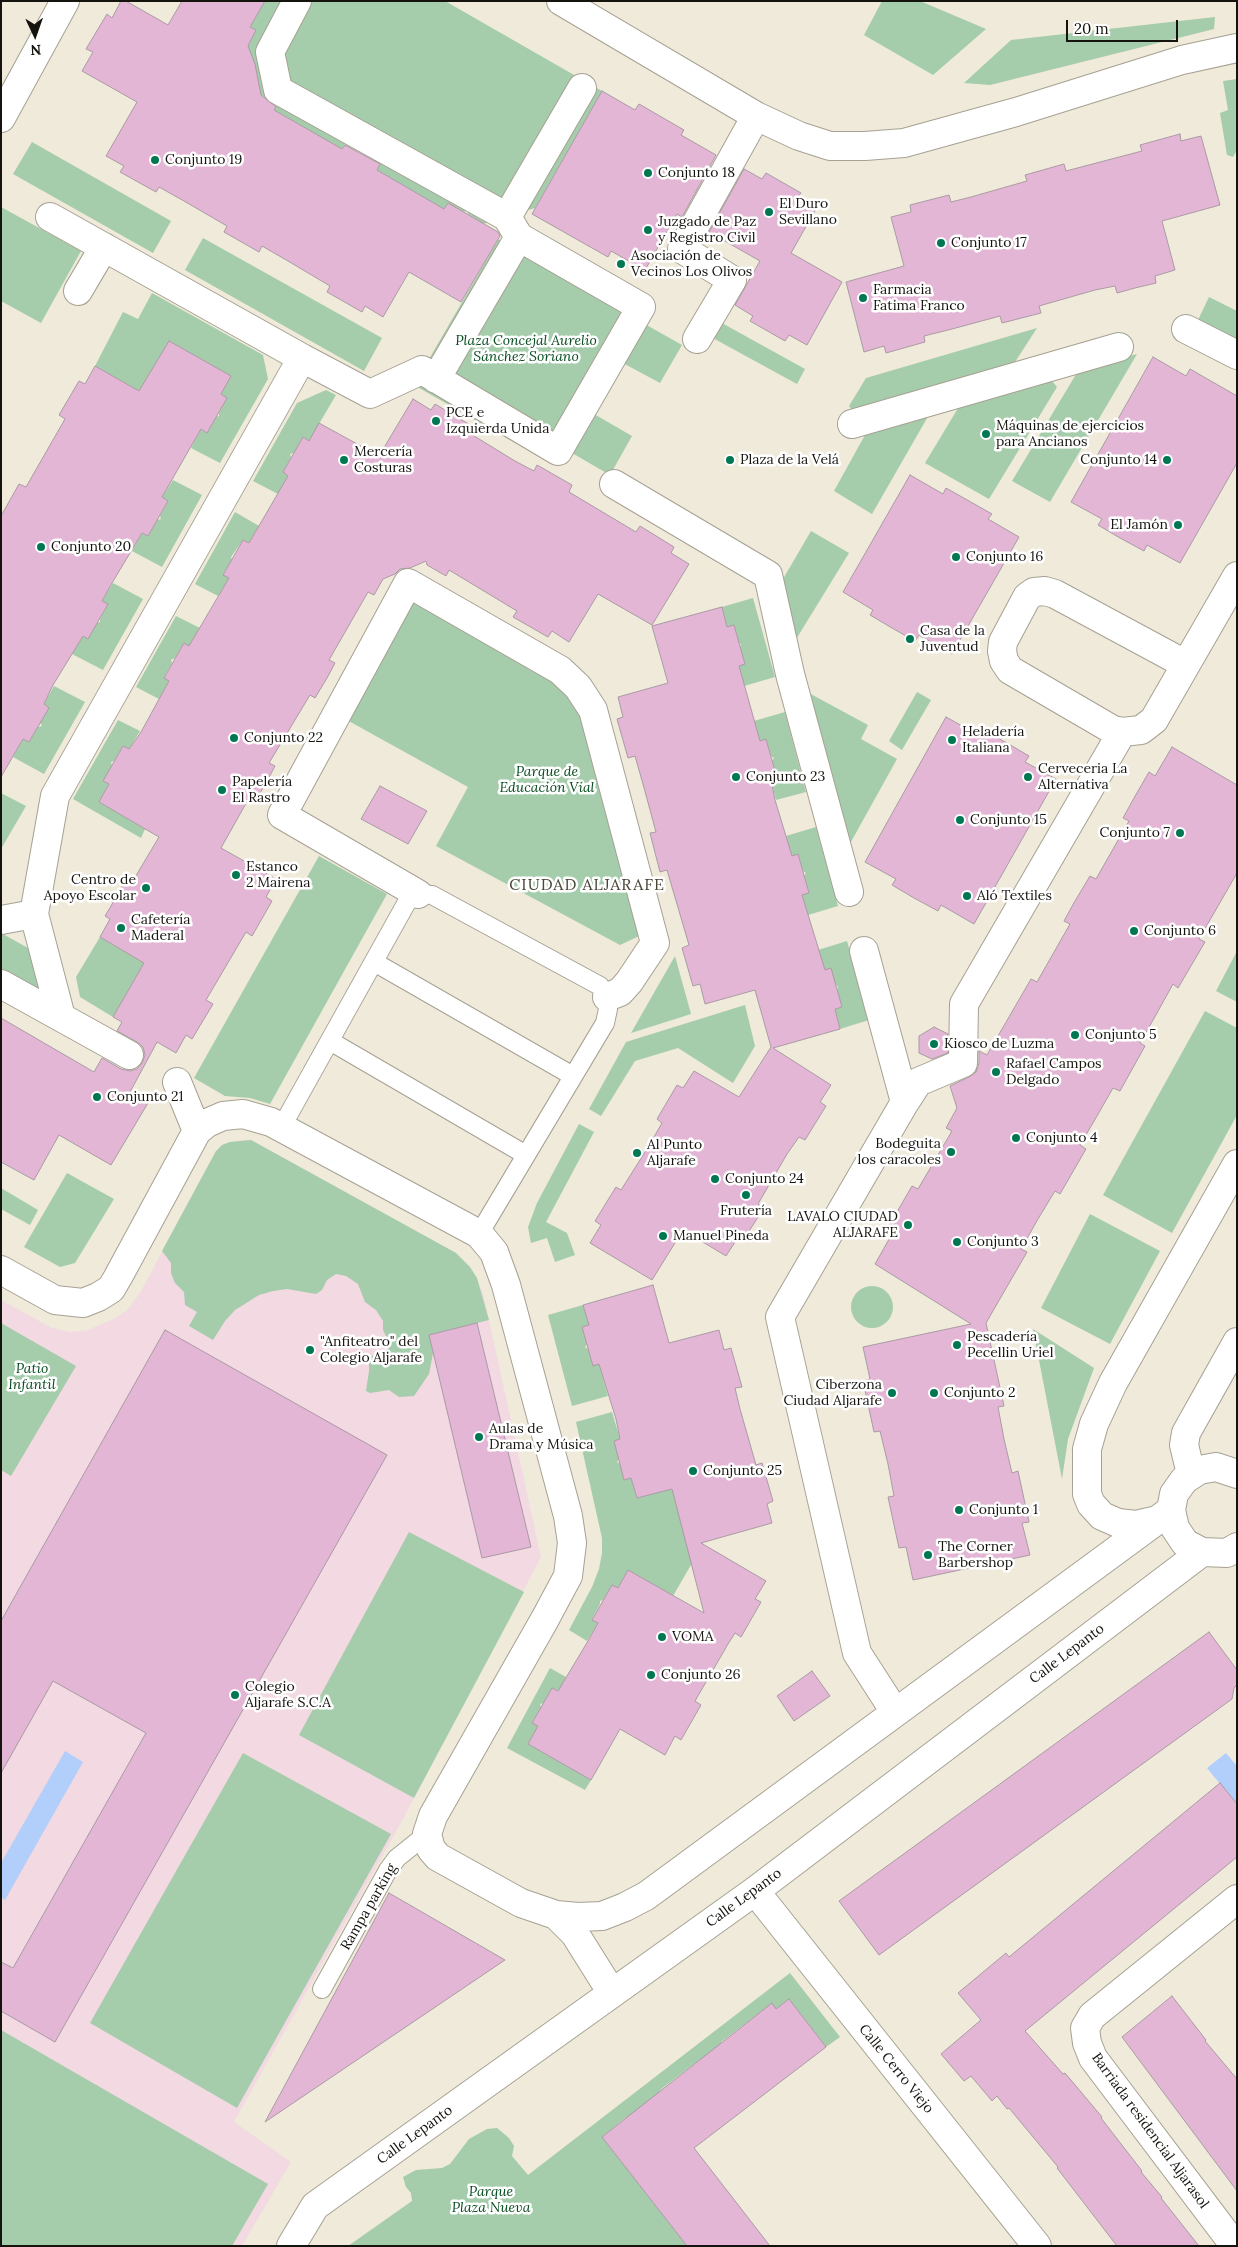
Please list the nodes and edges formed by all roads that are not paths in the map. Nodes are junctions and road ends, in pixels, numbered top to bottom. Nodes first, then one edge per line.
1 (65, 1) edge
2 (297, 1) edge
3 (561, 1) edge
4 (1237, 48) edge
5 (582, 88) dead end
6 (756, 116) junction
7 (1, 118) edge
8 (50, 217) dead end
9 (513, 227) junction
10 (104, 247) junction
11 (78, 291) dead end
12 (1186, 329) dead end
13 (697, 339) dead end
14 (1119, 347) dead end
15 (1237, 355) edge
16 (302, 358) junction
17 (436, 379) junction
18 (852, 424) dead end
19 (614, 484) dead end
20 (1237, 576) edge
21 (1186, 664) junction
22 (1122, 732) junction
23 (849, 892) dead end
24 (418, 894) junction
25 (34, 914) junction
26 (1, 920) edge
27 (864, 951) dead end
28 (374, 962) junction
29 (1, 984) edge
30 (607, 997) junction
31 (62, 1017) junction
32 (330, 1041) junction
33 (129, 1055) dead end
34 (573, 1076) junction
35 (177, 1082) dead end
36 (906, 1102) junction
37 (281, 1128) junction
38 (197, 1131) junction
39 (526, 1155) junction
40 (1237, 1164) edge
41 (479, 1234) junction
42 (1, 1270) edge
43 (1237, 1342) edge
44 (1191, 1474) junction
45 (1237, 1474) edge
46 (1165, 1515) junction
47 (1226, 1554) edge
48 (895, 1712) junction
49 (427, 1834) junction
50 (755, 1891) junction
51 (1237, 1899) edge
52 (556, 1915) junction
53 (322, 1989) dead end
54 (612, 1993) junction
55 (291, 2246) edge
56 (1037, 2246) edge
57 (1235, 2246) edge

1 - 7 street
2 - 9 street
3 - 6 street
4 - 6 street
5 - 9 street
6 - 13 street
8 - 10 street
9 - 17 street
9 - 17 street
10 - 11 street
10 - 16 street
12 - 15 street
14 - 18 street
16 - 17 street
16 - 25 street
19 - 23 street
20 - 21 street
21 - 22 street
21 - 22 street
22 - 36 street
24 - 28 lane
24 - 30 lane
24 - 30 street
25 - 26 street
25 - 31 street
27 - 36 street
28 - 32 lane
28 - 34 lane
29 - 31 street
30 - 34 lane
31 - 33 street
32 - 37 lane
32 - 39 lane
34 - 39 lane
35 - 38 street
36 - 48 street
37 - 38 street
37 - 41 street
38 - 42 street
39 - 41 lane
40 - 46 street
41 - 49 street
43 - 44 street
44 - 45 street
44 - 46 street
46 - 47 street
46 - 48 street
47 - 50 street, Calle Lepanto
48 - 52 street
49 - 52 street
49 - 53 lane, Rampa parking
50 - 54 street, Calle Lepanto
50 - 56 street, Calle Cerro Viejo
51 - 57 street, Barriada residencial Aljarasol
52 - 54 street
54 - 55 street, Calle Lepanto

